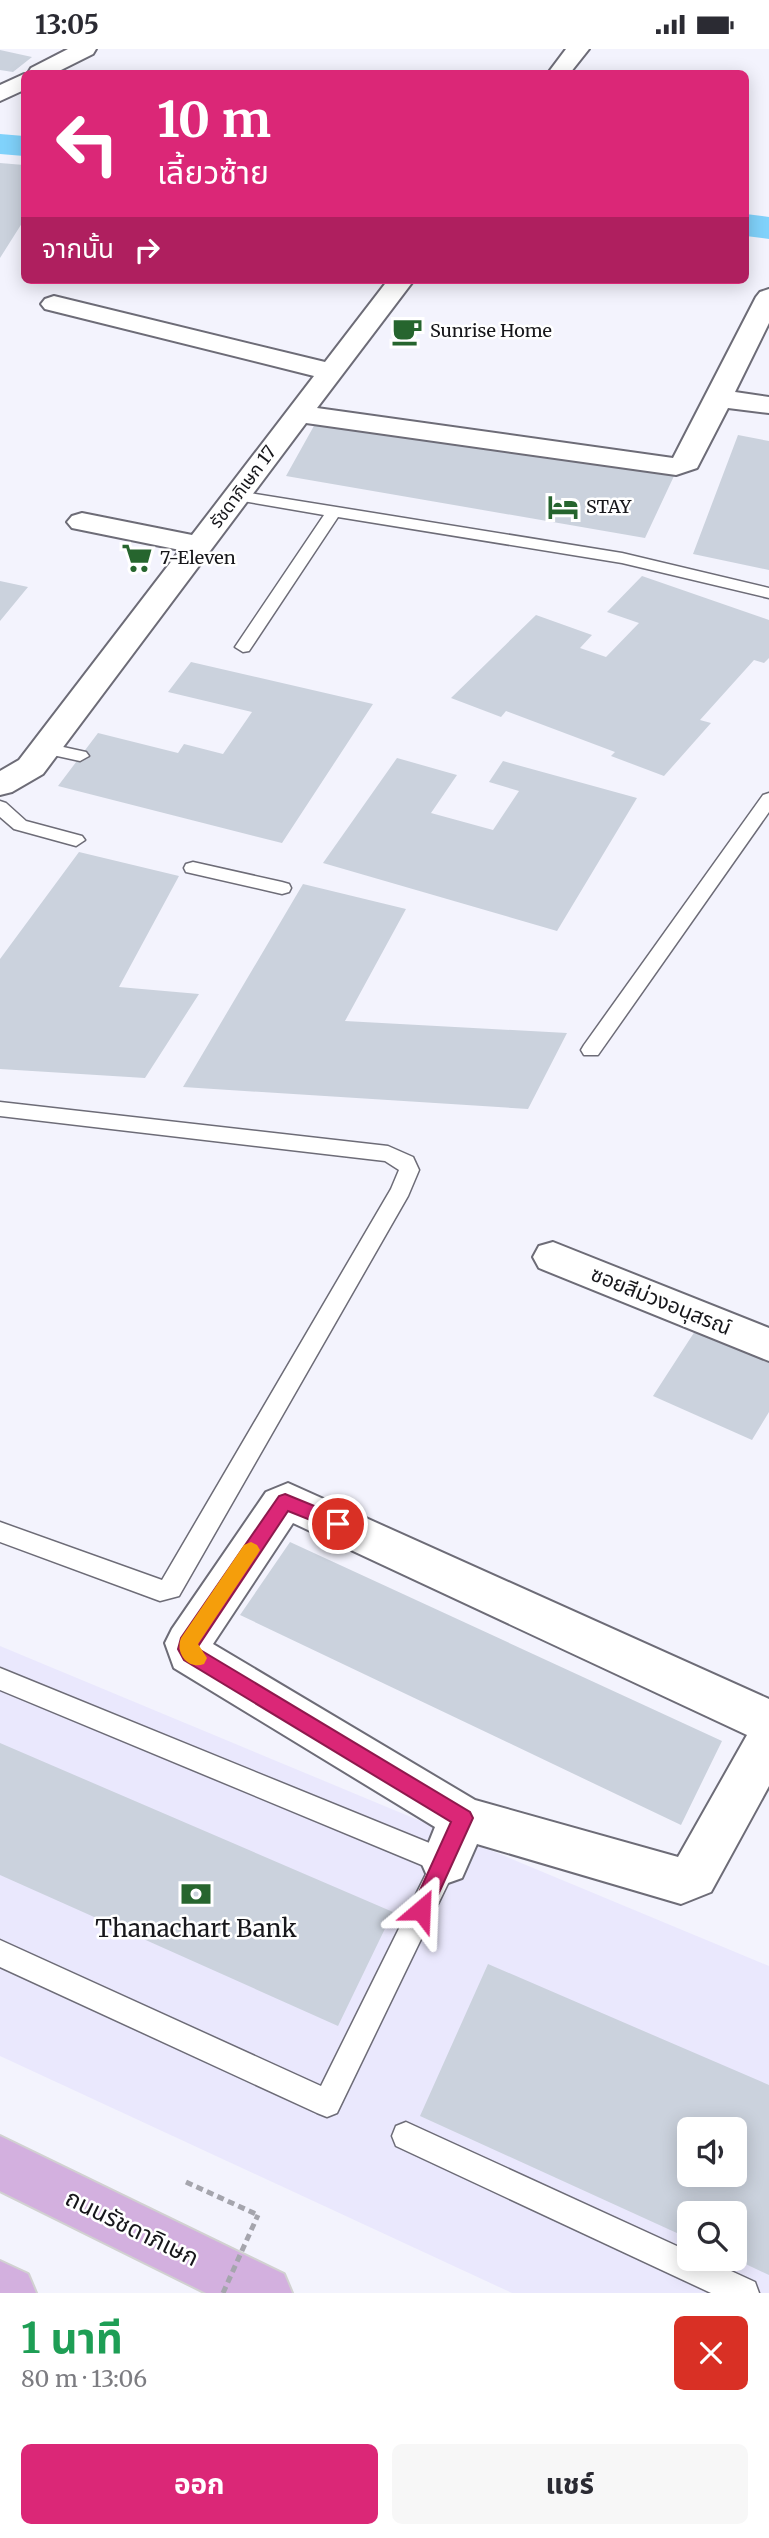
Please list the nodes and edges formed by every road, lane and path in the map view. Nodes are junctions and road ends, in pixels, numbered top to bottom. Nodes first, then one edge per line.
1 (85, 49) edge
2 (578, 49) edge
3 (45, 70) edge
4 (561, 70) edge
5 (21, 83) edge
6 (0, 94) edge
7 (398, 284) edge
8 (49, 291) edge
9 (769, 296) edge
10 (331, 372) junction
11 (716, 398) junction
12 (769, 405) edge
13 (298, 414) junction
14 (237, 496) junction
15 (334, 511) junction
16 (82, 522) dead end
17 (199, 545) junction
18 (769, 593) edge
19 (243, 646) dead end
20 (45, 748) junction
21 (80, 756) dead end
22 (0, 785) edge
23 (769, 799) edge
24 (0, 807) edge
25 (76, 840) dead end
26 (194, 867) dead end
27 (282, 888) dead end
28 (591, 1050) dead end
29 (0, 1109) edge
30 (553, 1257) dead end
31 (769, 1345) edge
32 (0, 1532) edge
33 (0, 1679) edge
34 (769, 1725) edge
35 (769, 1741) edge
36 (463, 1818) junction
37 (444, 1862) junction
38 (0, 1953) edge
39 (406, 2136) dead end
40 (0, 2163) edge
41 (186, 2182) dead end
42 (0, 2288) edge
43 (9, 2293) edge
44 (223, 2293) edge
45 (264, 2293) edge
46 (744, 2293) edge

1 - 3 street
2 - 4 street
5 - 6 street
7 - 10 street, รัชดาภิเษก 17
8 - 10 street
9 - 11 street
10 - 13 street, รัชดาภิเษก 17
11 - 12 street
11 - 13 street
13 - 14 street, รัชดาภิเษก 17
14 - 15 lane
14 - 17 street, รัชดาภิเษก 17
15 - 18 lane
15 - 19 lane
16 - 17 street
17 - 20 street, รัชดาภิเษก 17
20 - 21 lane
20 - 22 street, รัชดาภิเษก 17
23 - 28 lane
24 - 25 lane
26 - 27 lane
29 - 32 lane
30 - 31 street, ซอยสีม่วงอนุสรณ์
33 - 37 lane
34 - 36 street
35 - 36 street
36 - 37 street
37 - 38 lane
39 - 46 lane
40 - 45 main road, ถนนรัชดาภิเษก
41 - 44 path, bridge
42 - 43 main road

